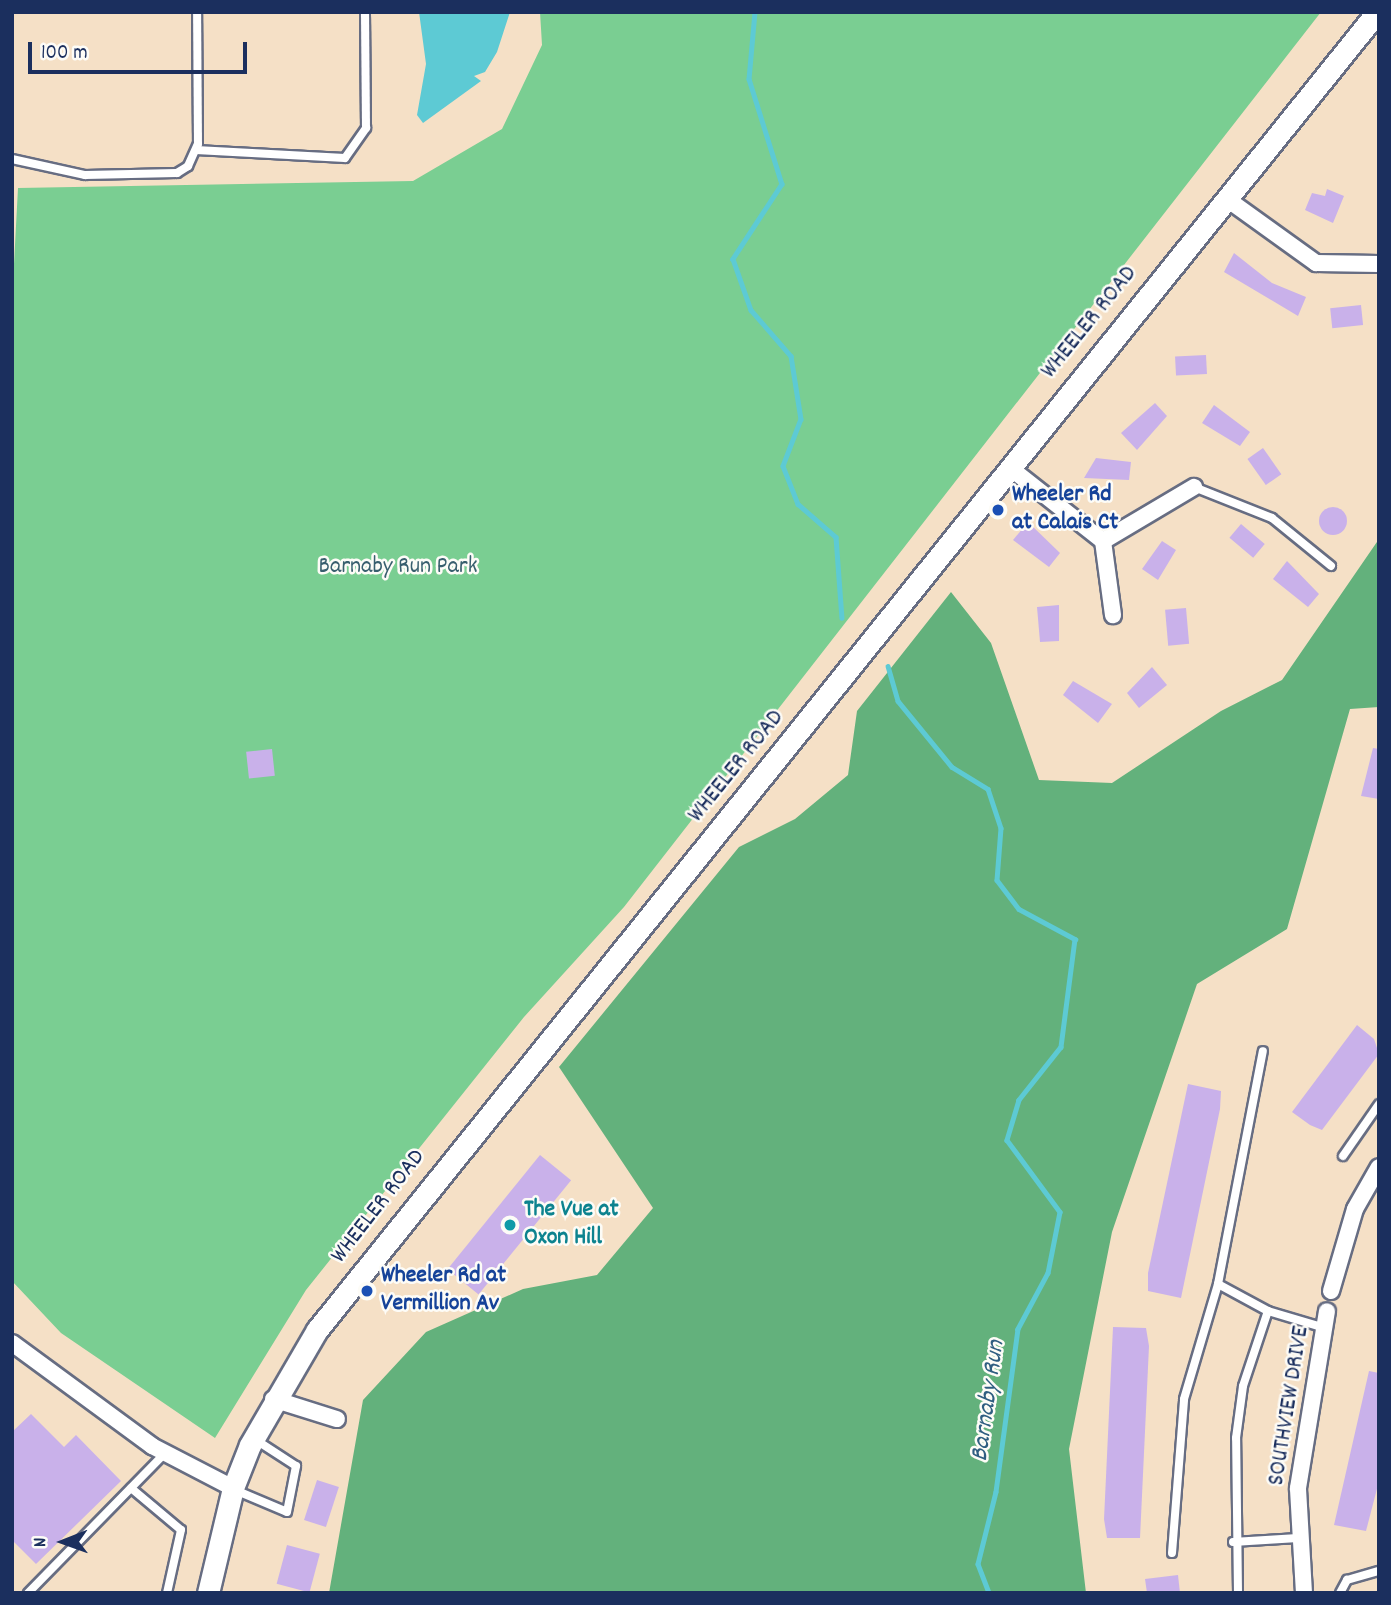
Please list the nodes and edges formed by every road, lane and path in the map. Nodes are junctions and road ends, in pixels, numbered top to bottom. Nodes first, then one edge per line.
1 (197, 12) edge
2 (365, 12) edge
3 (1377, 12) edge
4 (196, 150) junction
5 (12, 159) edge
6 (1227, 199) junction
7 (1379, 264) edge
8 (1009, 467) junction
9 (1194, 486) joint
10 (1103, 541) junction
11 (1331, 566) dead end
12 (1112, 615) dead end
13 (1263, 1051) dead end
14 (1379, 1104) edge
15 (1343, 1156) dead end
16 (1379, 1167) edge
17 (1218, 1284) junction
18 (1331, 1291) dead end
19 (1268, 1311) junction
20 (1327, 1311) dead end
21 (1325, 1328) junction
22 (12, 1343) edge
23 (274, 1399) junction
24 (337, 1419) dead end
25 (254, 1438) junction
26 (165, 1453) junction
27 (233, 1488) junction
28 (131, 1489) junction
29 (1298, 1538) junction
30 (1233, 1542) junction
31 (1172, 1553) dead end
32 (1379, 1571) edge
33 (28, 1593) edge
34 (167, 1593) edge
35 (208, 1593) edge
36 (1238, 1593) edge
37 (1304, 1593) edge
38 (1340, 1593) edge

1 - 4 lane
2 - 4 lane
3 - 6 main road, WHEELER ROAD
4 - 5 lane
6 - 7 street
6 - 8 main road, WHEELER ROAD
8 - 10 street
8 - 23 main road, WHEELER ROAD
9 - 10 street
9 - 11 lane
10 - 12 street
13 - 17 lane
14 - 15 lane
16 - 18 street
17 - 19 lane
17 - 31 lane
19 - 21 lane
19 - 30 lane
20 - 21 street, SOUTHVIEW DRIVE
21 - 29 street, SOUTHVIEW DRIVE
22 - 26 street
23 - 24 street
23 - 25 main road, WHEELER ROAD
25 - 27 main road, WHEELER ROAD
25 - 27 lane
26 - 27 street
26 - 28 lane
27 - 35 main road, WHEELER ROAD
28 - 33 lane
28 - 34 lane
29 - 30 lane
29 - 37 street, SOUTHVIEW DRIVE
30 - 36 lane
32 - 38 lane

